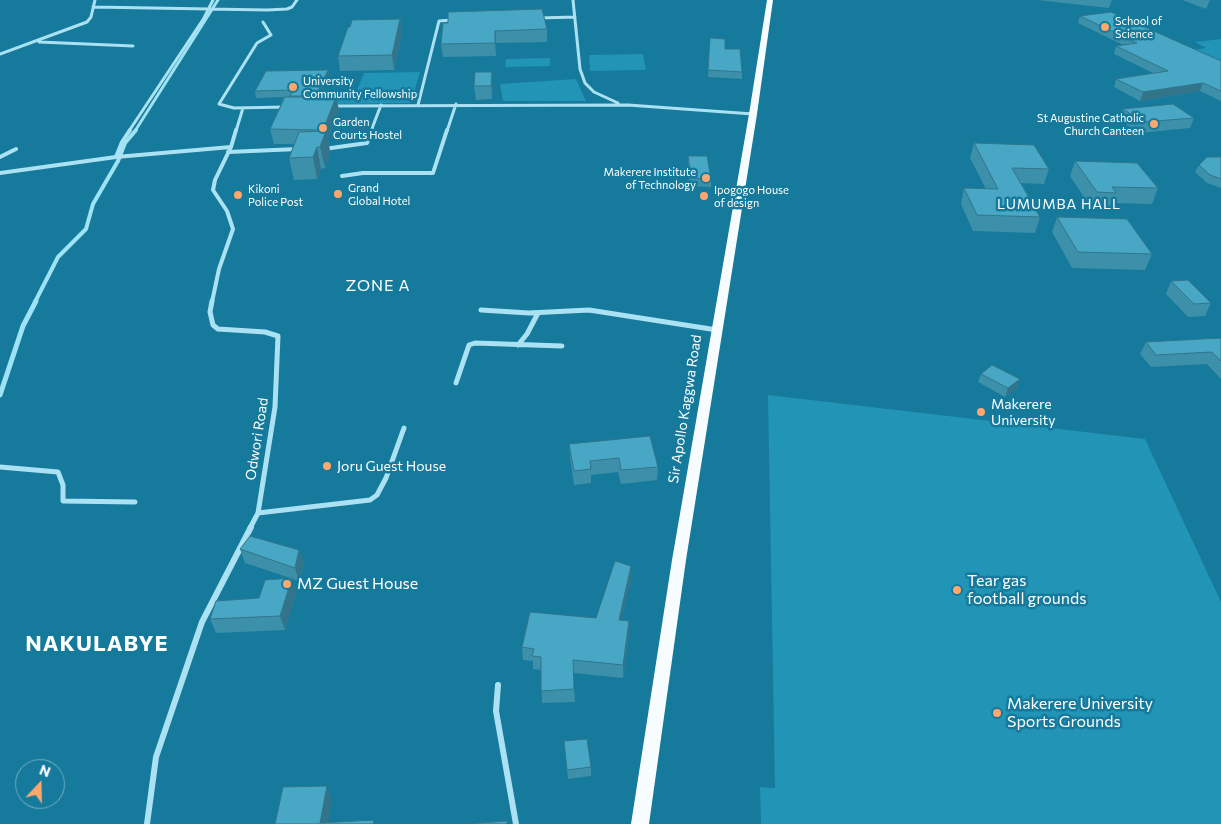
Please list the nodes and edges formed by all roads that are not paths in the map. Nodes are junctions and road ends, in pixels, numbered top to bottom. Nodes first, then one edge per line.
1 (95, 0) edge
2 (213, 0) edge
3 (297, 0) edge
4 (574, 0) edge
5 (770, 0) edge
6 (93, 7) junction
7 (208, 9) junction
8 (575, 17) junction
9 (536, 18) edge
10 (459, 20) edge
11 (263, 22) dead end
12 (36, 42) junction
13 (133, 46) dead end
14 (0, 54) edge
15 (418, 104) junction
16 (456, 104) junction
17 (381, 105) junction
18 (628, 105) junction
19 (325, 106) edge
20 (289, 107) edge
21 (244, 108) junction
22 (753, 114) junction
23 (231, 147) junction
24 (16, 149) dead end
25 (308, 149) edge
26 (317, 149) edge
27 (228, 152) junction
28 (0, 157) edge
29 (116, 157) junction
30 (0, 173) edge
31 (342, 176) dead end
32 (481, 310) dead end
33 (538, 313) junction
34 (717, 330) junction
35 (518, 345) junction
36 (562, 346) dead end
37 (456, 383) dead end
38 (404, 428) dead end
39 (0, 467) edge
40 (135, 502) dead end
41 (258, 514) junction
42 (498, 685) dead end
43 (147, 824) edge
44 (516, 824) edge
45 (640, 824) edge

1 - 6 street
2 - 7 street
3 - 7 street
4 - 8 street
5 - 22 main road, Sir Apollo Kaggwa Road
6 - 7 street
6 - 12 street
7 - 29 street
8 - 9 street
8 - 18 street
10 - 15 street
11 - 21 street
12 - 13 street
12 - 14 street
15 - 16 street
15 - 17 street
16 - 18 street
16 - 31 street
17 - 19 street
17 - 26 street
18 - 22 street
20 - 21 street
21 - 23 street, Odwori Road
22 - 34 main road, Sir Apollo Kaggwa Road
23 - 27 street, Odwori Road
23 - 29 street
24 - 28 street
25 - 27 street
27 - 41 street, Odwori Road
29 - 30 street
32 - 33 street
33 - 34 street
33 - 35 street
34 - 45 main road, Sir Apollo Kaggwa Road
35 - 36 street
35 - 37 street
38 - 41 street
39 - 40 street
41 - 43 street, Odwori Road
42 - 44 street

